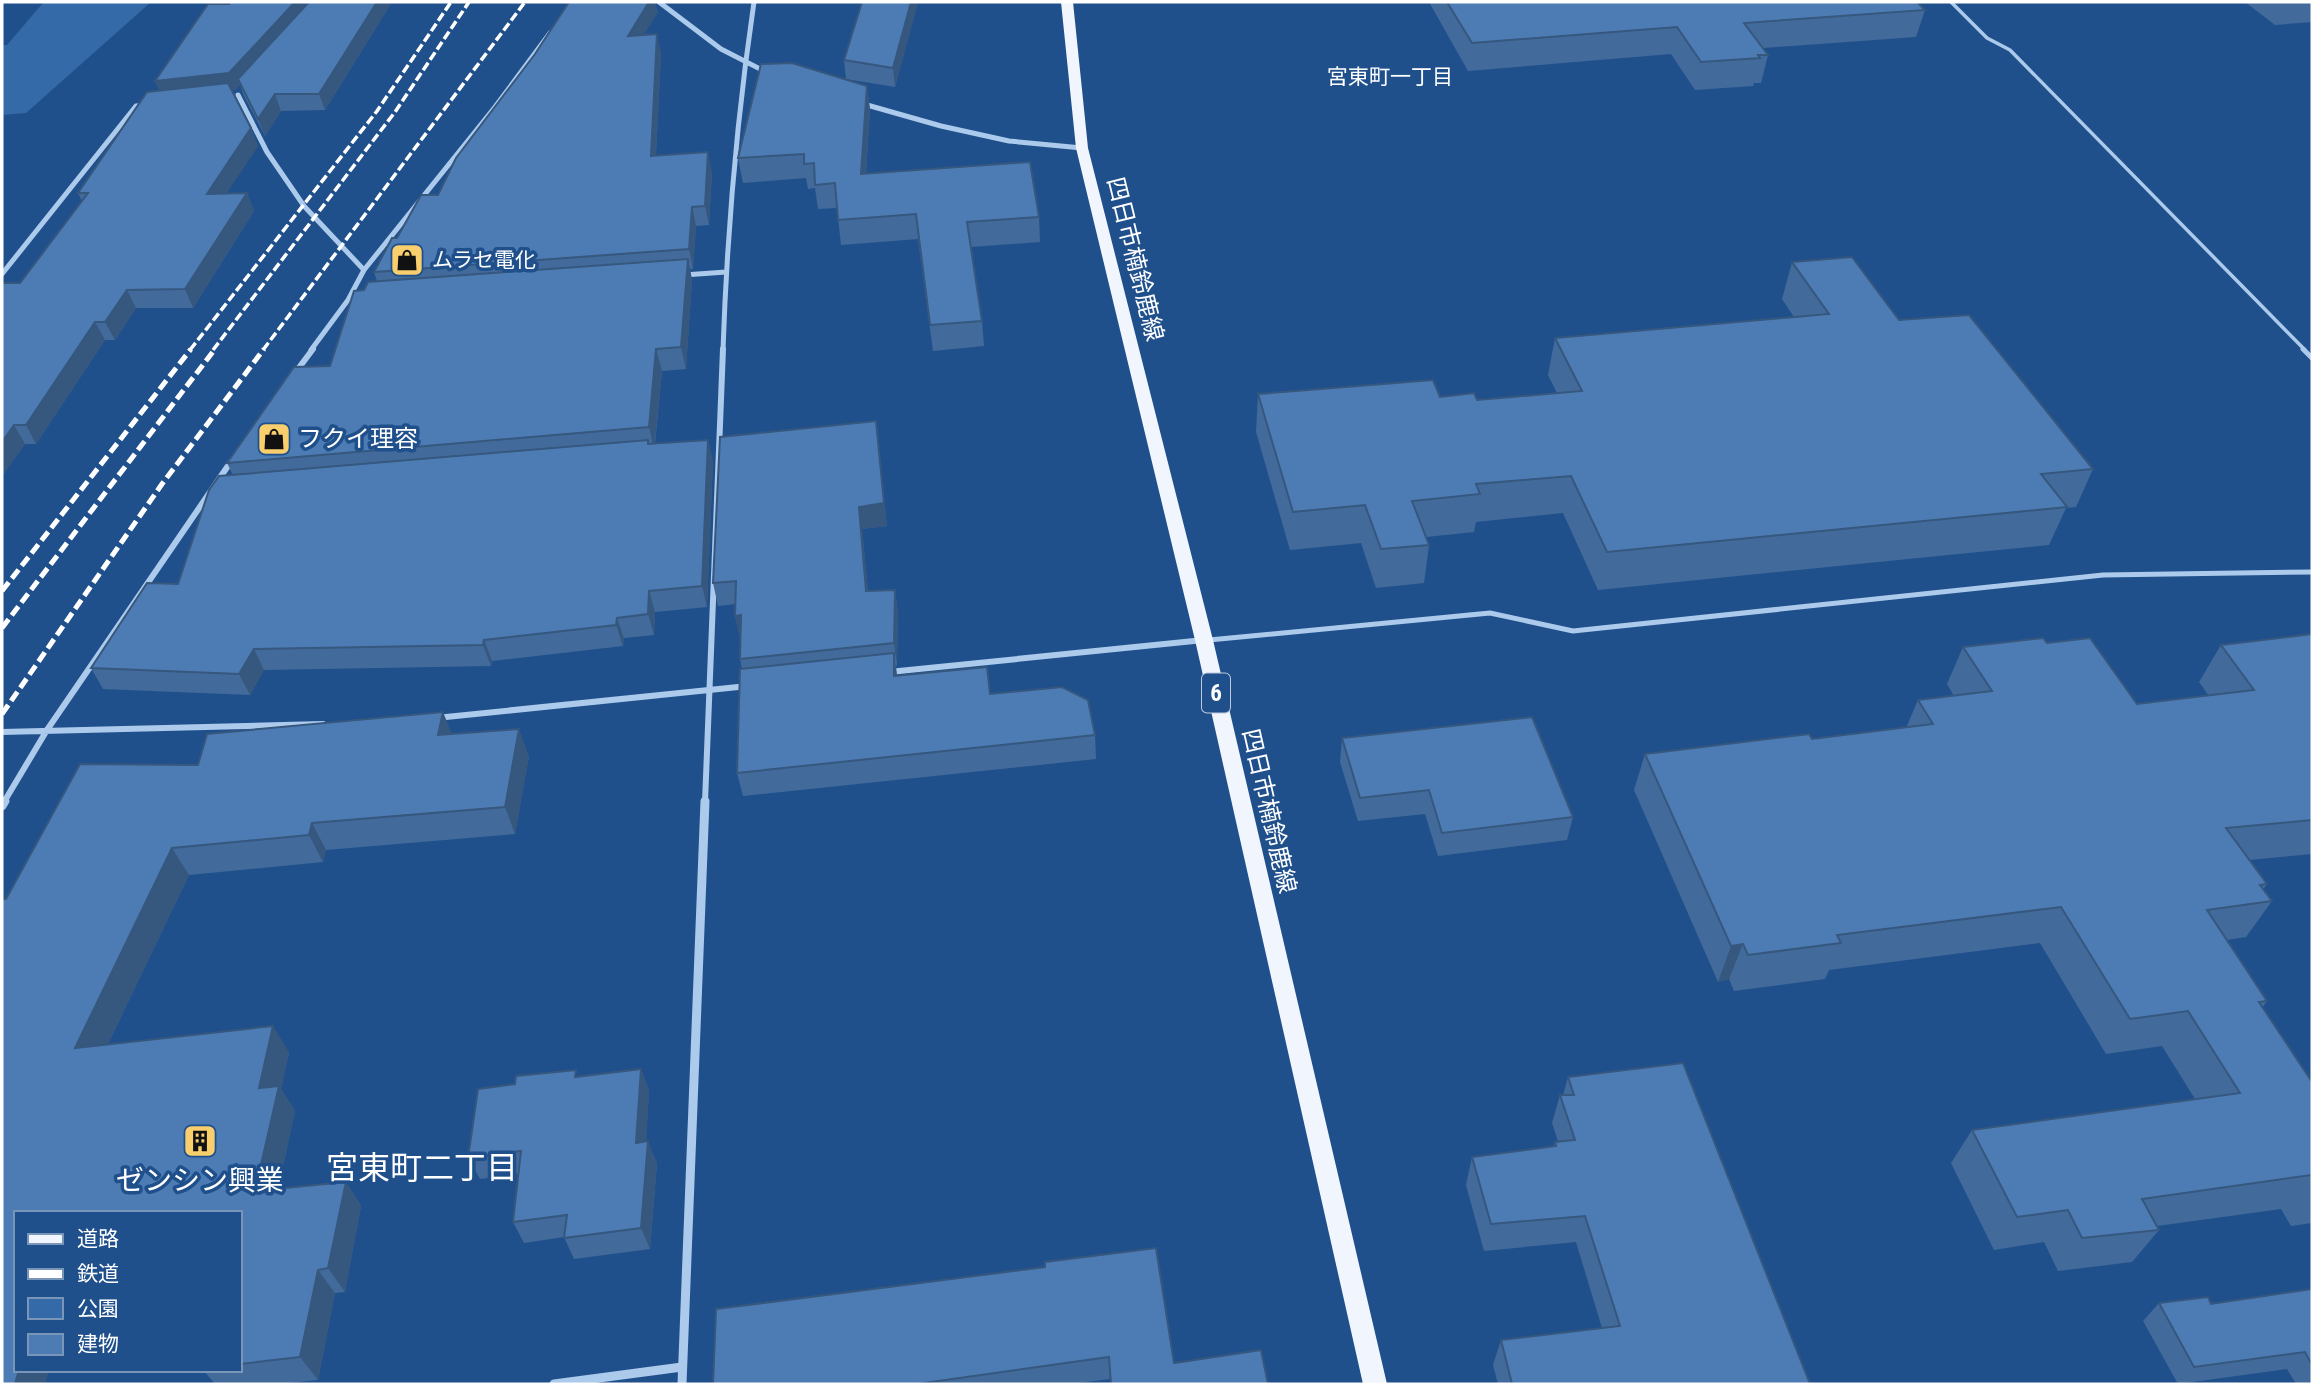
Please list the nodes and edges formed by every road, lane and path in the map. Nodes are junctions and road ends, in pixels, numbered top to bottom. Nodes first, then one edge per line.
1 (659, 2) edge
2 (754, 2) edge
3 (1067, 2) edge
4 (1951, 2) edge
5 (557, 23) edge
6 (745, 63) junction
7 (773, 74) edge
8 (245, 87) edge
9 (238, 95) junction
10 (225, 97) edge
11 (848, 99) edge
12 (149, 105) edge
13 (1082, 148) junction
14 (364, 270) junction
15 (726, 272) junction
16 (2, 274) edge
17 (672, 276) edge
18 (361, 299) edge
19 (348, 300) junction
20 (2312, 358) edge
21 (286, 385) edge
22 (719, 449) junction
23 (239, 450) edge
24 (705, 450) edge
25 (222, 491) edge
26 (208, 492) junction
27 (2312, 572) edge
28 (1204, 640) junction
29 (874, 673) edge
30 (764, 684) edge
31 (709, 690) junction
32 (433, 718) edge
33 (327, 724) edge
34 (47, 730) junction
35 (2, 732) edge
36 (2, 806) edge
37 (682, 1367) junction
38 (554, 1384) edge
39 (682, 1384) edge
40 (1375, 1384) edge

1 - 6 street
2 - 6 street
3 - 13 main road, 四日市楠鈴鹿線 / 6
4 - 20 lane
5 - 14 street
6 - 7 street
6 - 15 street
8 - 9 street
9 - 10 street
9 - 14 street
11 - 13 street
12 - 16 street
13 - 28 main road, 四日市楠鈴鹿線 / 6
14 - 19 street
15 - 17 street
15 - 22 street
18 - 19 street
19 - 21 street
22 - 24 street
22 - 31 street
23 - 26 street
25 - 26 street
26 - 34 street
27 - 28 lane
28 - 29 street
28 - 40 main road, 四日市楠鈴鹿線 / 6
30 - 31 street
31 - 32 street
31 - 37 street
33 - 34 street
34 - 35 street
34 - 36 street
37 - 38 street
37 - 39 street

